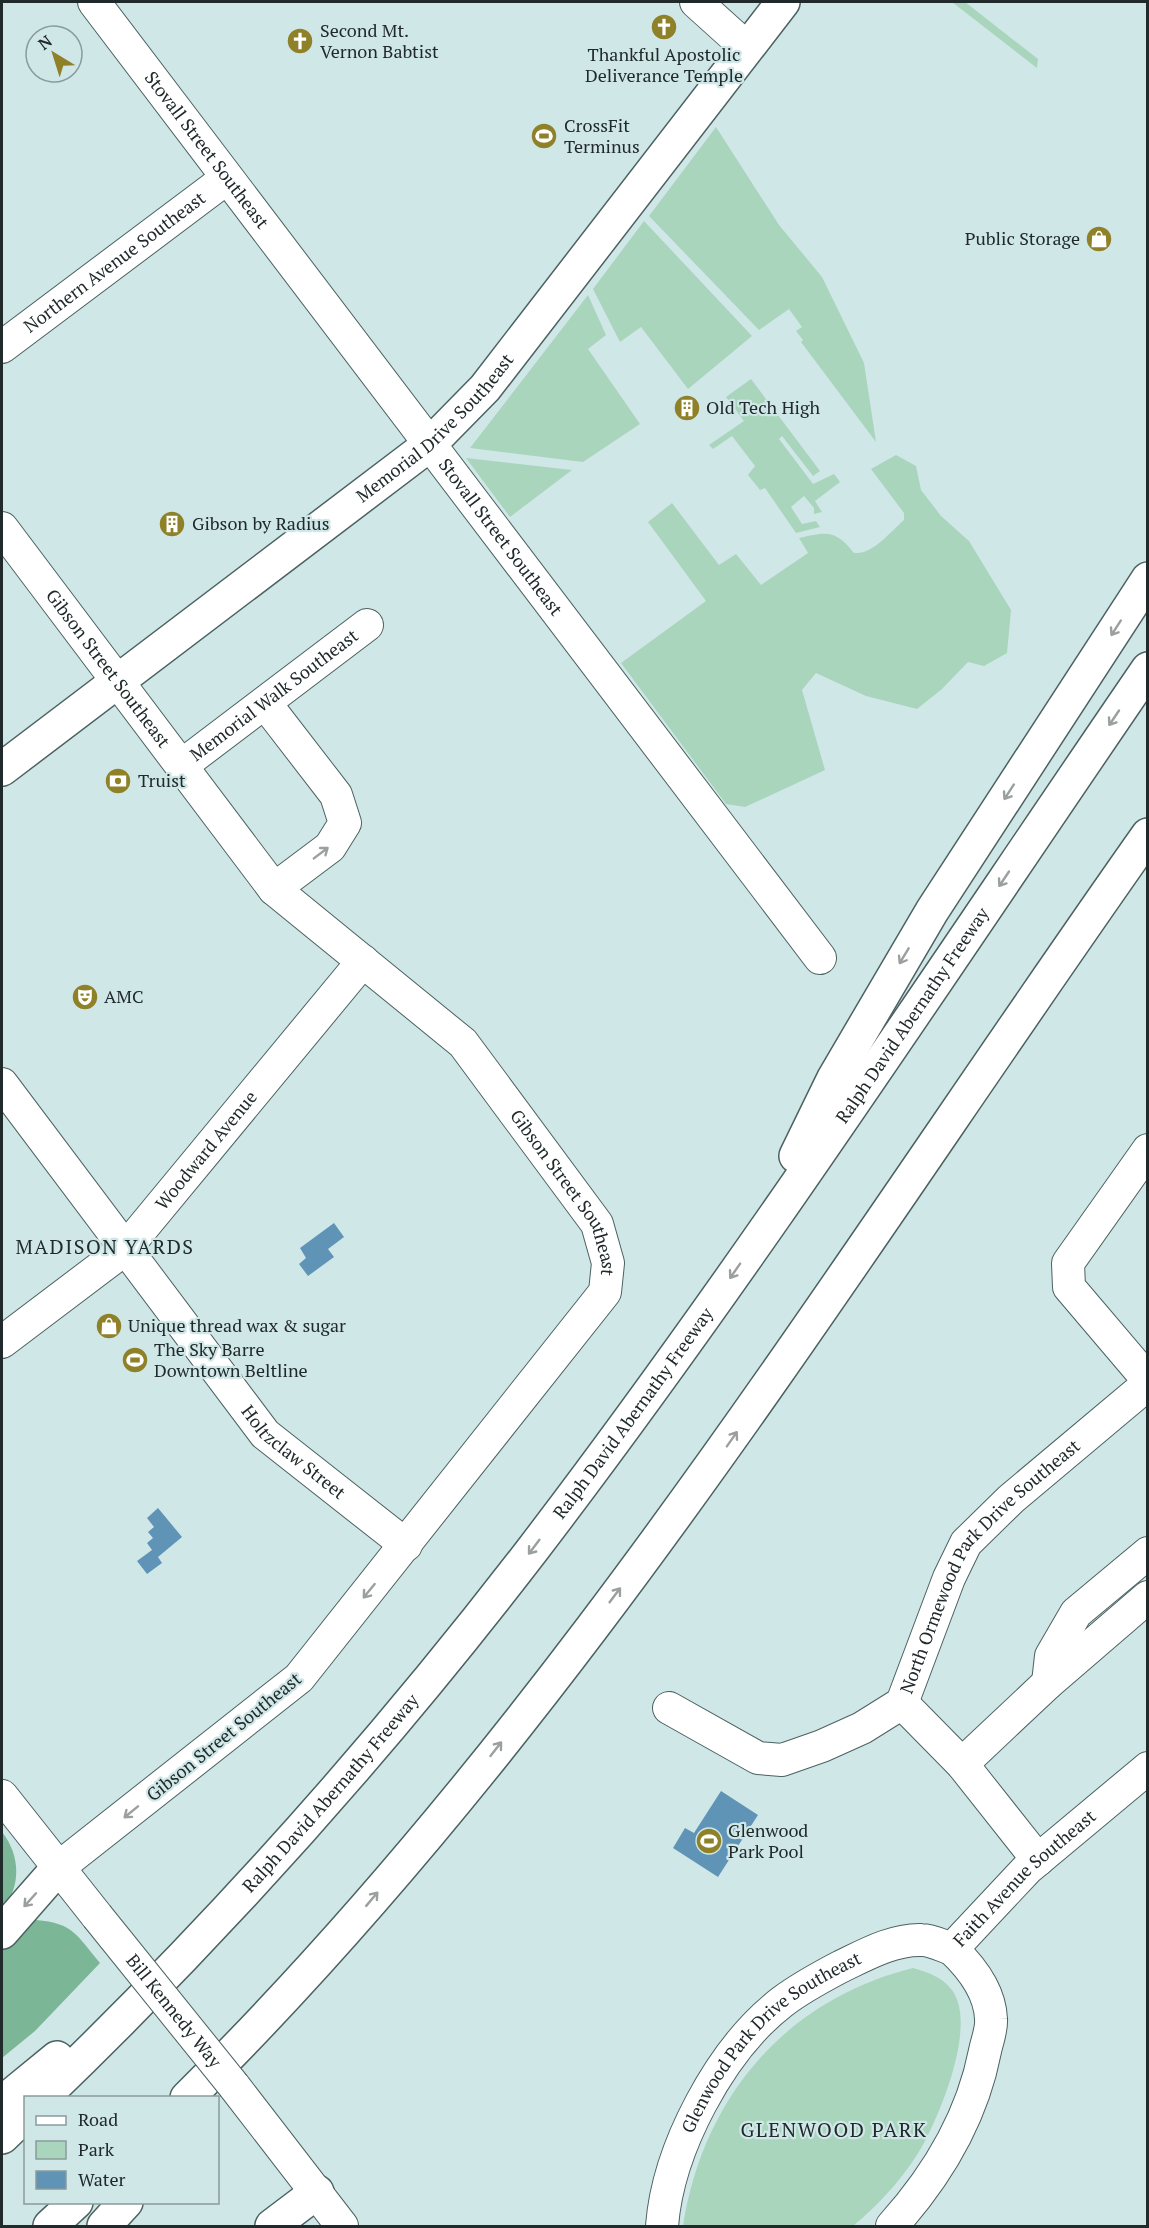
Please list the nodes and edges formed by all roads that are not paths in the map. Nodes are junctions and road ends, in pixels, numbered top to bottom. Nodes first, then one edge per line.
1 (94, 2) edge
2 (696, 2) edge
3 (783, 2) edge
4 (747, 48) junction
5 (227, 178) junction
6 (2, 347) edge
7 (429, 445) junction
8 (2, 528) edge
9 (1148, 579) edge
10 (368, 625) dead end
11 (1148, 669) edge
12 (117, 681) junction
13 (265, 703) junction
14 (182, 766) junction
15 (2, 769) edge
16 (1148, 836) edge
17 (1148, 847) edge
18 (274, 889) junction
19 (1103, 898) junction
20 (820, 958) dead end
21 (363, 961) junction
22 (2, 1084) edge
23 (1148, 1150) edge
24 (769, 1223) junction
25 (125, 1249) junction
26 (2, 1342) edge
27 (1148, 1382) edge
28 (406, 1545) junction
29 (1148, 1552) edge
30 (1148, 1598) edge
31 (1048, 1683) junction
32 (902, 1703) junction
33 (669, 1708) dead end
34 (963, 1764) junction
35 (1148, 1768) edge
36 (2, 1796) edge
37 (1038, 1860) junction
38 (58, 1868) junction
39 (243, 1895) junction
40 (2, 1932) edge
41 (334, 1943) junction
42 (952, 1949) junction
43 (43, 2096) edge
44 (187, 2096) edge
45 (215, 2096) edge
46 (2, 2103) edge
47 (24, 2116) edge
48 (2, 2136) edge
49 (317, 2192) junction
50 (74, 2204) edge
51 (124, 2204) edge
52 (50, 2226) edge
53 (104, 2226) edge
54 (272, 2226) edge
55 (342, 2226) edge
56 (662, 2226) edge
57 (892, 2226) edge

1 - 5 street, Stovall Street Southeast
2 - 4 street
3 - 4 main road, Memorial Drive Southeast
4 - 7 main road, Memorial Drive Southeast
5 - 6 street, Northern Avenue Southeast
5 - 7 street, Stovall Street Southeast
7 - 12 main road, Memorial Drive Southeast
7 - 20 street, Stovall Street Southeast
8 - 12 street, Gibson Street Southeast
9 -> 24 main road
10 - 13 street, Memorial Walk Southeast
11 -> 24 main road, Ralph David Abernathy Freeway
12 - 14 street, Gibson Street Southeast
12 - 15 main road, Memorial Drive Southeast
13 - 14 street, Memorial Walk Southeast
18 -> 13 street
14 - 18 street, Gibson Street Southeast
16 - 19 main road
17 - 19 main road
18 - 21 street, Gibson Street Southeast
41 -> 19 main road
21 - 25 street, Woodward Avenue
21 - 28 street, Gibson Street Southeast
22 - 25 street, Holtzclaw Street
23 - 27 street
24 -> 39 main road, Ralph David Abernathy Freeway
25 - 26 street, Woodward Avenue
25 - 28 street, Holtzclaw Street
27 - 32 street, North Ormewood Park Drive Southeast
28 -> 38 street, Gibson Street Southeast
29 - 31 street
30 - 31 street
31 - 34 street
32 - 33 street, North Ormewood Park Drive Southeast
32 - 34 street
34 - 37 street
35 - 37 street, Faith Avenue Southeast
36 - 38 street, Bill Kennedy Way
37 - 42 street, Faith Avenue Southeast
38 -> 40 main road
38 - 49 street, Bill Kennedy Way, bridge
39 - 43 main road, Ralph David Abernathy Freeway
39 - 46 main road
41 - 44 main road
41 - 45 main road
42 - 56 street, Glenwood Park Drive Southeast
42 - 57 street, Faith Avenue Southeast
47 - 48 main road
49 - 54 main road
49 - 55 street, Bill Kennedy Way
50 - 52 main road
51 - 53 main road

